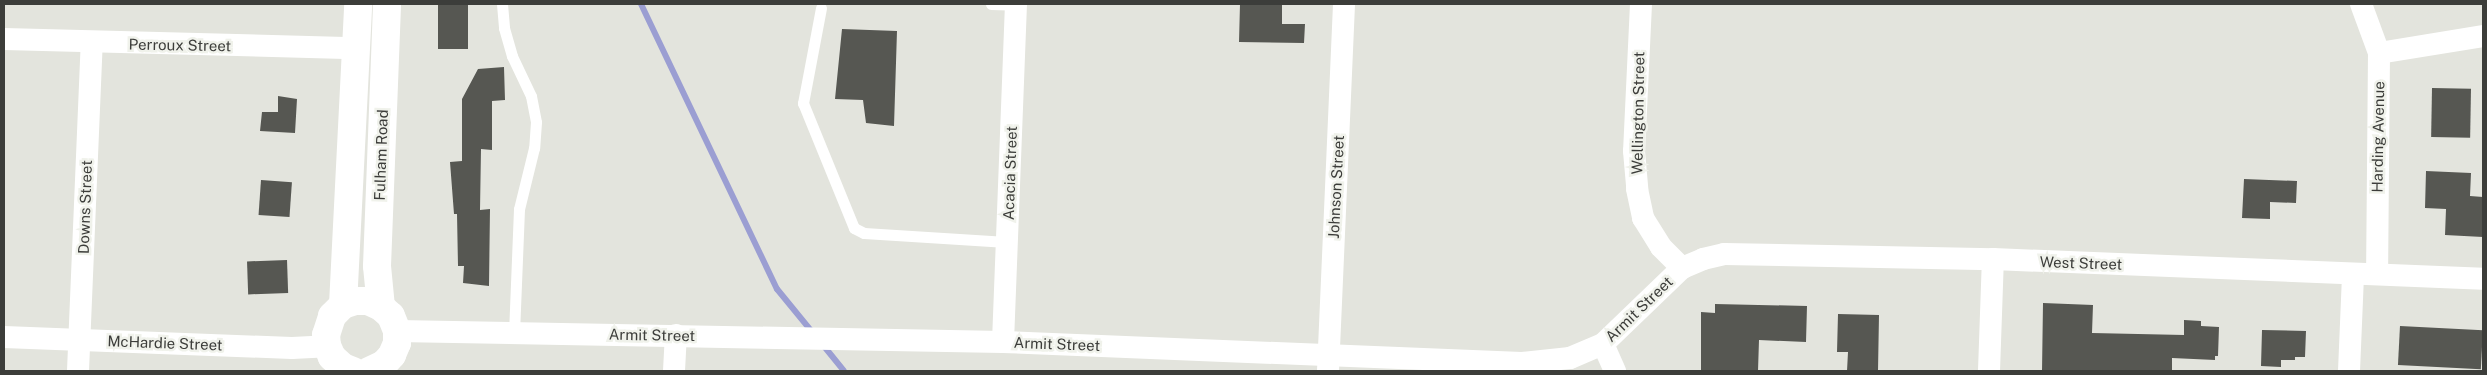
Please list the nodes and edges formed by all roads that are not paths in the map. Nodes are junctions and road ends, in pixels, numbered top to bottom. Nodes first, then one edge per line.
1 (358, 4) edge
2 (386, 4) edge
3 (502, 4) edge
4 (991, 4) edge
5 (1016, 4) edge
6 (1344, 4) edge
7 (1641, 4) edge
8 (2361, 4) edge
9 (822, 5) edge
10 (2483, 36) edge
11 (4, 39) edge
12 (92, 43) junction
13 (355, 48) junction
14 (2379, 53) junction
15 (1007, 242) junction
16 (1993, 259) junction
17 (1682, 268) junction
18 (2377, 273) junction
19 (2352, 274) junction
20 (2483, 279) edge
21 (343, 306) junction
22 (381, 307) junction
23 (397, 331) junction
24 (514, 333) junction
25 (676, 335) junction
26 (4, 337) edge
27 (79, 340) junction
28 (1002, 342) junction
29 (1603, 344) junction
30 (1328, 363) edge
31 (356, 367) edge
32 (78, 371) edge
33 (674, 371) edge
34 (1615, 371) edge
35 (1989, 371) edge
36 (2349, 371) edge

1 - 13 street, Fulham Road
2 - 22 street, Fulham Road
3 - 24 lane
4 - 5 lane
5 - 15 street, Acacia Street
6 - 30 street, Johnson Street
7 - 17 street, Wellington Street
8 - 14 street, Harding Avenue
9 - 15 lane
10 - 14 street
11 - 12 street, Perroux Street
12 - 13 street, Perroux Street
12 - 27 street, Downs Street
13 - 21 street, Fulham Road
14 - 18 street, Harding Avenue
15 - 28 street, Acacia Street
16 - 17 street, West Street
16 - 19 street, West Street
16 - 35 street
17 - 29 street, Armit Street
18 - 19 street, West Street
18 - 20 street, West Street
19 - 36 street
21 - 22 street
21 - 31 street
22 - 23 street
23 - 24 street, Armit Street
23 - 31 street
24 - 25 street, Armit Street
25 - 28 street, Armit Street
25 - 33 street
26 - 27 street, McHardie Street
27 - 31 street, McHardie Street
27 - 32 street, Downs Street
28 - 30 street, Armit Street
29 - 30 street, Armit Street
29 - 34 street

